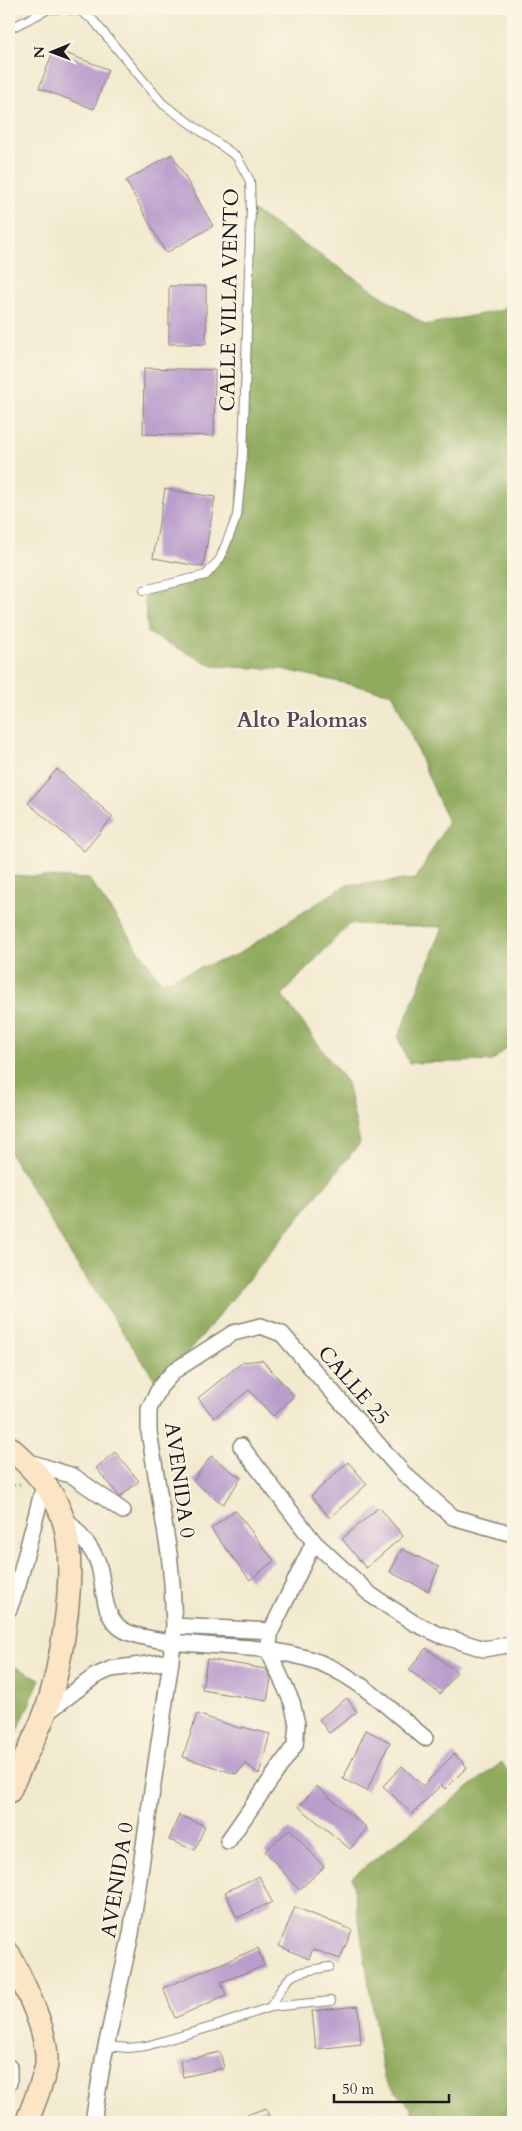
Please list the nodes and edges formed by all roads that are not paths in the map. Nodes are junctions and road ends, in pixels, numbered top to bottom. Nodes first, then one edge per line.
1 (65, 9) edge
2 (9, 29) edge
3 (144, 590) dead end
4 (160, 1387) joint
5 (241, 1446) dead end
6 (17, 1453) edge
7 (44, 1485) junction
8 (123, 1511) dead end
9 (61, 1512) junction
10 (513, 1534) edge
11 (314, 1542) junction
12 (9, 1609) edge
13 (174, 1626) junction
14 (271, 1631) junction
15 (172, 1642) junction
16 (513, 1644) edge
17 (268, 1650) junction
18 (171, 1661) junction
19 (44, 1715) junction
20 (425, 1738) dead end
21 (9, 1792) edge
22 (228, 1841) dead end
23 (9, 1954) edge
24 (329, 1967) dead end
25 (331, 2001) dead end
26 (271, 2007) junction
27 (106, 2046) junction
28 (9, 2067) edge
29 (9, 2083) edge
30 (27, 2122) edge
31 (93, 2122) edge

1 - 2 lane, CALLE VILLA VENTO
1 - 3 lane, CALLE VILLA VENTO
4 - 10 street, CALLE 25
4 - 13 street, AVENIDA 0
5 - 11 street
6 - 7 main road
6 - 8 street
7 - 9 main road
7 - 12 street
9 - 15 street
9 - 19 main road
11 - 14 street
11 - 16 street
13 - 14 street
13 - 15 street, AVENIDA 0
14 - 17 street
15 - 17 street
15 - 18 street, AVENIDA 0
17 - 20 street
17 - 22 street
18 - 19 street
18 - 27 street, AVENIDA 0
19 - 21 main road
23 - 30 main road
24 - 26 lane
25 - 26 lane
26 - 27 lane
27 - 31 street, AVENIDA 0
28 - 29 street

